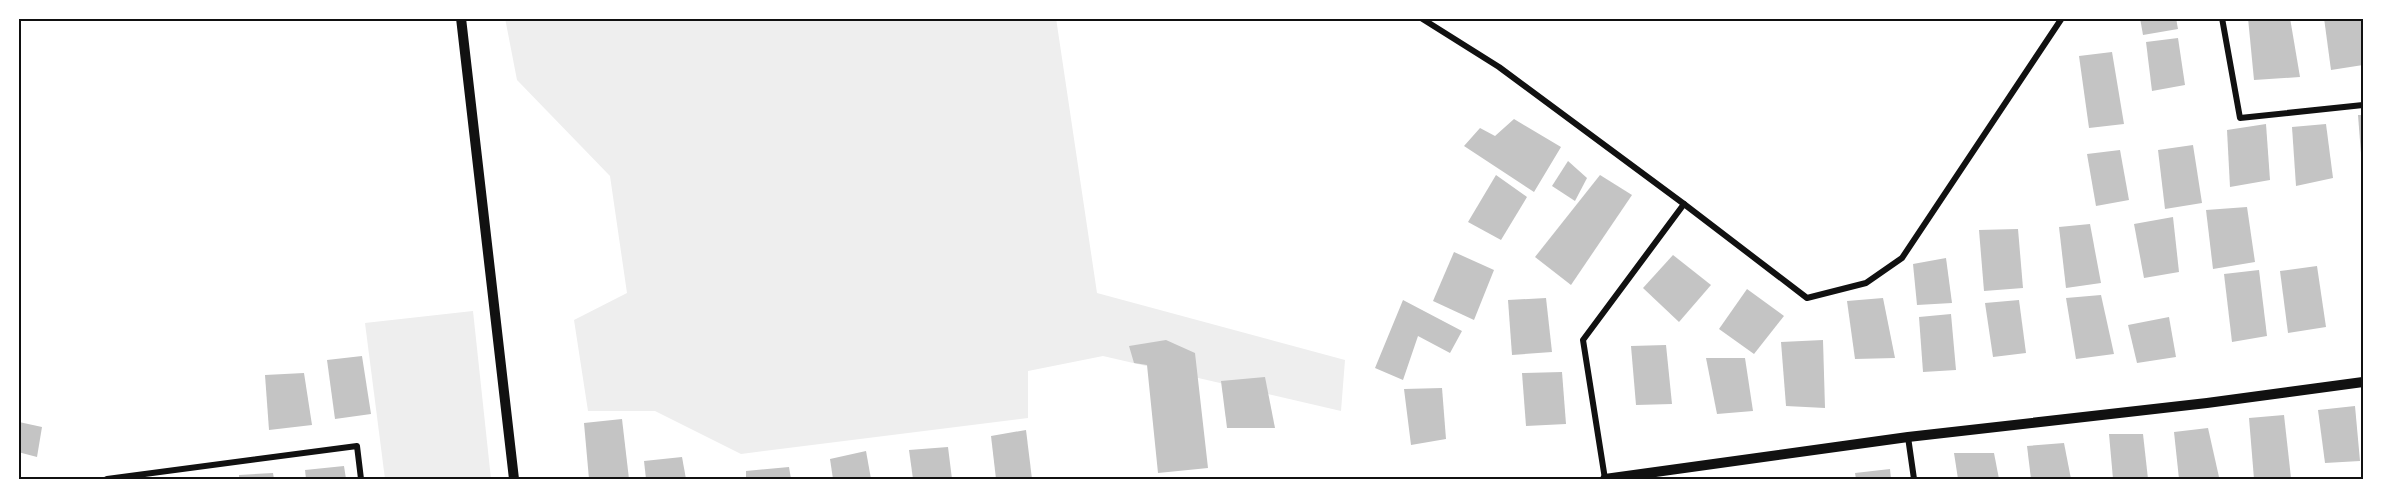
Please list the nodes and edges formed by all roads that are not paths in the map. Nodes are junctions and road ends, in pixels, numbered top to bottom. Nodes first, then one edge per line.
1 (461, 18) edge
2 (1420, 18) edge
3 (2062, 18) edge
4 (2222, 18) edge
5 (2363, 105) edge
6 (1684, 204) junction
7 (2363, 382) edge
8 (1908, 437) junction
9 (107, 479) edge
10 (362, 479) edge
11 (514, 479) edge
12 (1605, 479) edge
13 (1914, 479) edge

1 - 11 street
2 - 6 street
3 - 6 street
4 - 5 street
6 - 12 street
7 - 8 street
8 - 12 street
8 - 13 street
9 - 10 street

